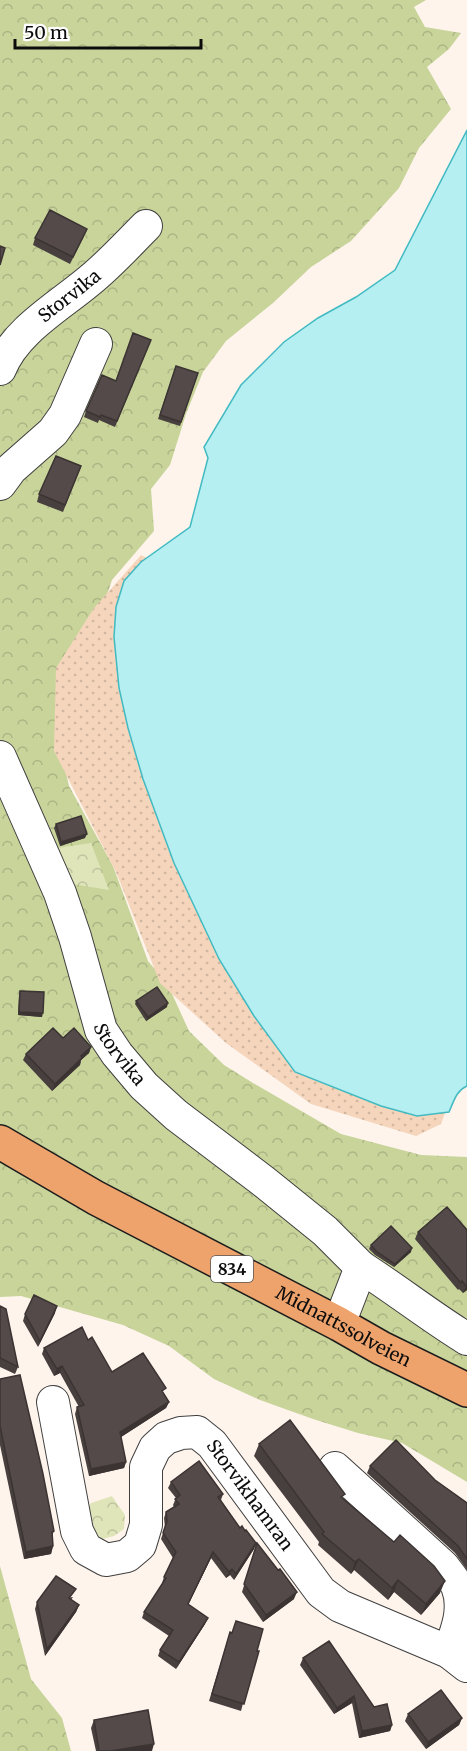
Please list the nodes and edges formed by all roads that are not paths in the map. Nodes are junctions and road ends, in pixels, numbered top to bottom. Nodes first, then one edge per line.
1 (146, 226) dead end
2 (96, 344) dead end
3 (0, 369) edge
4 (0, 484) edge
5 (0, 757) edge
6 (0, 1142) edge
7 (361, 1267) junction
8 (339, 1324) junction
9 (467, 1339) edge
10 (467, 1390) edge
11 (53, 1402) dead end
12 (335, 1468) dead end
13 (458, 1659) edge

1 - 3 street, Storvika
2 - 4 street
5 - 7 street, Storvika
6 - 8 main road, Midnattssolveien / 834
7 - 8 street
7 - 9 street, Storvika
8 - 10 main road, Midnattssolveien / 834
11 - 13 street, Storvikhamran
12 - 13 street, Storvikhamran

